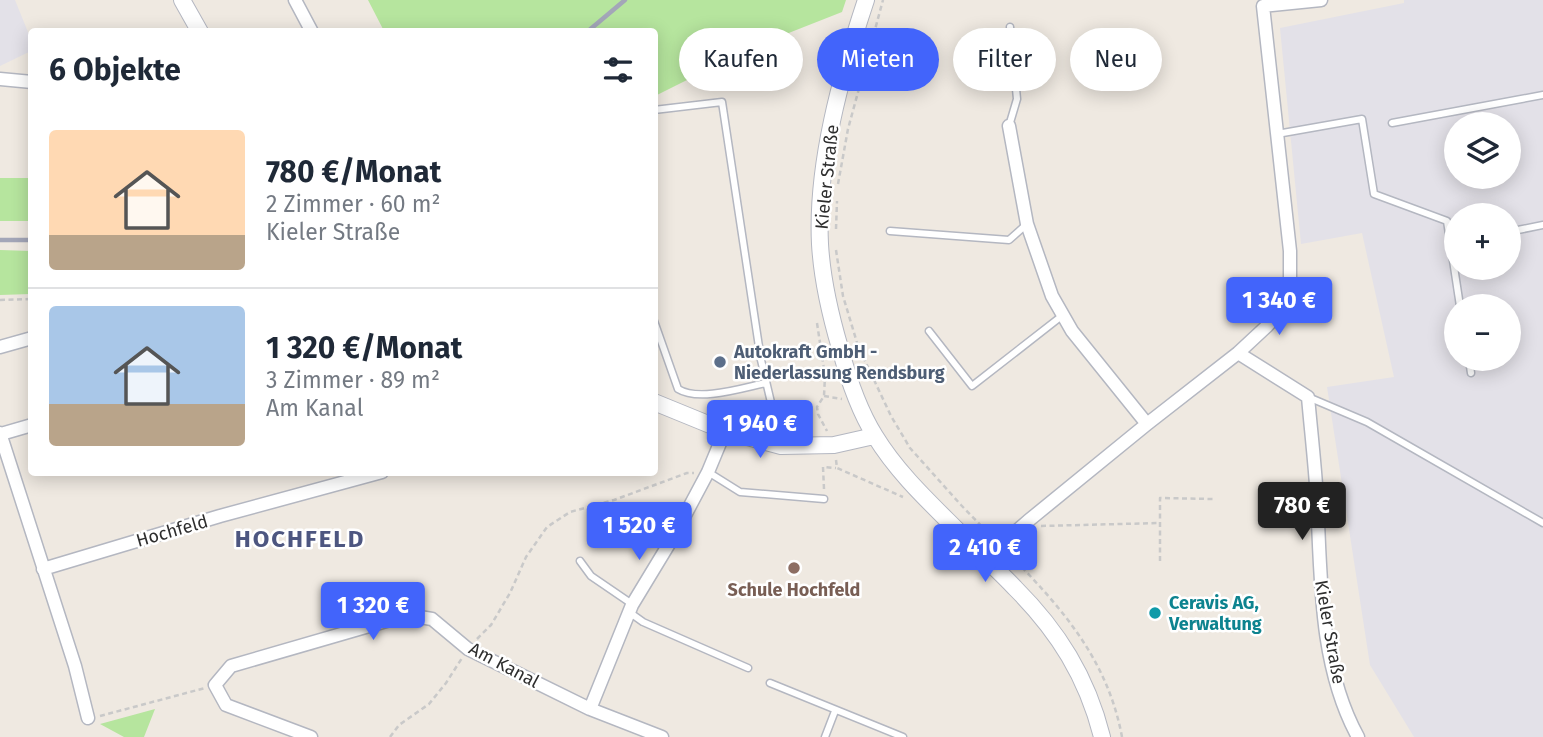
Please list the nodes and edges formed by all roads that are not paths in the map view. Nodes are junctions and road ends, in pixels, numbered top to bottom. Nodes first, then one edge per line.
1 (181, 0) edge
2 (295, 0) edge
3 (866, 0) edge
4 (1321, 0) edge
5 (1263, 3) edge
6 (1010, 27) dead end
7 (198, 28) edge
8 (310, 28) edge
9 (0, 79) edge
10 (28, 82) edge
11 (1543, 95) edge
12 (658, 110) edge
13 (1392, 123) dead end
14 (1009, 126) joint
15 (1278, 134) junction
16 (1027, 224) junction
17 (1543, 225) edge
18 (1521, 229) edge
19 (890, 231) dead end
20 (1458, 294) edge
21 (1063, 315) junction
22 (929, 331) dead end
23 (658, 332) edge
24 (28, 339) edge
25 (0, 347) edge
26 (1238, 353) junction
27 (766, 383) junction
28 (1308, 397) junction
29 (658, 404) edge
30 (1147, 424) junction
31 (28, 426) edge
32 (725, 431) junction
33 (0, 434) edge
34 (874, 436) junction
35 (781, 446) junction
36 (708, 472) junction
37 (367, 476) edge
38 (824, 499) road end
39 (1543, 523) edge
40 (985, 559) junction
41 (580, 561) dead end
42 (43, 569) junction
43 (631, 608) junction
44 (748, 668) dead end
45 (770, 683) dead end
46 (590, 709) junction
47 (835, 710) junction
48 (88, 718) road end
49 (311, 737) edge
50 (662, 737) edge
51 (825, 737) edge
52 (903, 737) edge
53 (1101, 737) edge
54 (1358, 737) edge

1 - 7 main road
2 - 8 street
3 - 34 main road, Kieler Straße
4 - 5 street
5 - 15 street
6 - 14 lane
9 - 10 street
11 - 13 lane
12 - 27 lane
14 - 16 street
15 - 20 lane
15 - 26 street
16 - 19 lane
16 - 21 street
17 - 18 lane
21 - 22 lane
21 - 30 street
23 - 27 lane
24 - 25 street
26 - 28 street
26 - 30 street
27 - 35 lane
28 - 39 lane
28 - 54 street, Kieler Straße
29 - 32 main road
30 - 40 street
31 - 33 street
32 - 35 main road
32 - 36 street
33 - 42 street
34 - 35 main road
34 - 40 main road, Kieler Straße
36 - 38 lane
36 - 43 street
37 - 42 street, Hochfeld
40 - 53 main road, Kieler Straße
41 - 43 lane
42 - 48 street
43 - 44 lane
43 - 46 street
45 - 47 lane
46 - 49 street, Am Kanal
46 - 50 street, Am Kanal
47 - 51 lane
47 - 52 lane

